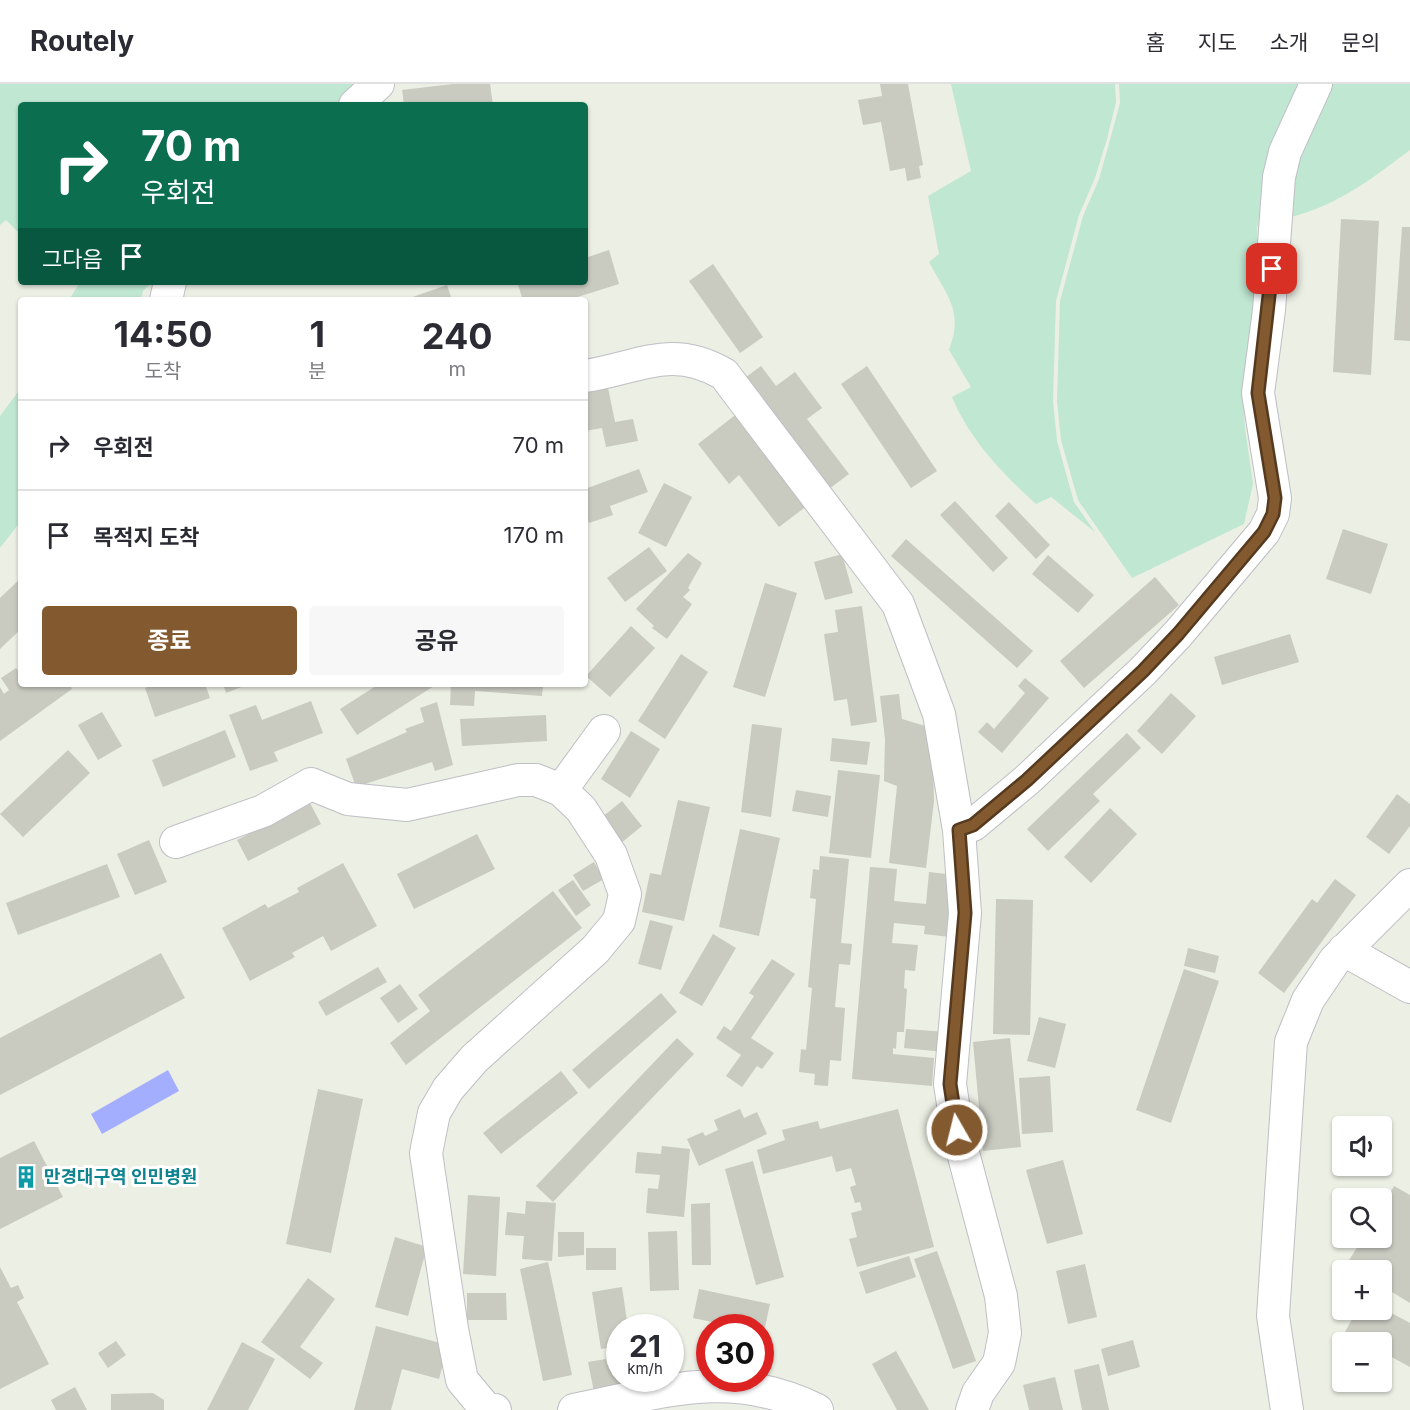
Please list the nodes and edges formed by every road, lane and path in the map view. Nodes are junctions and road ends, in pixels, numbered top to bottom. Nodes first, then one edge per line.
1 (378, 84) edge
2 (1316, 84) edge
3 (358, 102) edge
4 (588, 375) edge
5 (604, 731) dead end
6 (561, 790) junction
7 (959, 830) junction
8 (176, 842) dead end
9 (1410, 885) edge
10 (1344, 950) junction
11 (1410, 987) edge
12 (495, 1410) edge
13 (574, 1410) edge
14 (817, 1410) edge
15 (972, 1410) edge
16 (1287, 1410) edge

1 - 3 street
2 - 7 street
4 - 7 street
5 - 6 street
6 - 8 street
6 - 12 street
7 - 15 street
9 - 10 street
10 - 11 street
10 - 16 street
13 - 14 street

